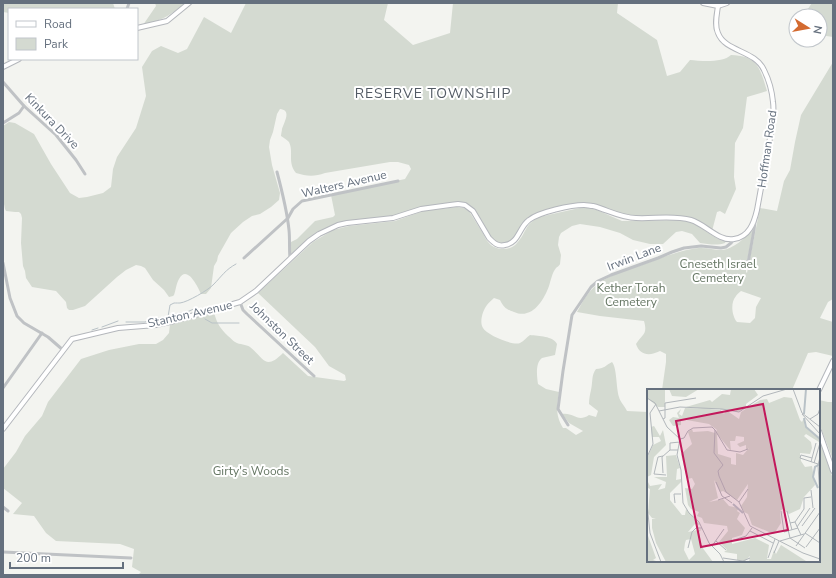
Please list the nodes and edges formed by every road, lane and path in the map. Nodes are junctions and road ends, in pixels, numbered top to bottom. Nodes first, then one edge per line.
1 (189, 3) edge
2 (703, 3) edge
3 (727, 3) edge
4 (718, 6) junction
5 (138, 28) edge
6 (17, 60) edge
7 (3, 67) edge
8 (3, 82) edge
9 (24, 106) junction
10 (3, 123) edge
11 (277, 172) dead end
12 (85, 174) dead end
13 (398, 181) dead end
14 (288, 218) junction
15 (755, 221) junction
16 (734, 240) junction
17 (244, 258) dead end
18 (290, 258) junction
19 (3, 263) edge
20 (748, 263) dead end
21 (240, 302) junction
22 (42, 333) junction
23 (63, 350) junction
24 (833, 361) edge
25 (314, 376) dead end
26 (3, 388) edge
27 (819, 389) edge
28 (568, 425) dead end
29 (3, 429) edge
30 (820, 434) edge
31 (833, 471) edge
32 (3, 507) edge
33 (8, 511) dead end
34 (3, 552) edge
35 (130, 558) dead end

1 - 5 street
2 - 4 street
3 - 4 street
4 - 15 street, Hoffman Road
6 - 7 street
8 - 9 street, Kinkura Drive
9 - 10 street
9 - 12 street, Kinkura Drive
11 - 14 street
13 - 14 street, Walters Avenue
14 - 17 street, Walters Avenue
14 - 18 street
15 - 16 street
15 - 20 street, Hoffman Road
16 - 18 street, Stanton Avenue
16 - 28 street, Irwin Lane
18 - 21 street, Stanton Avenue
19 - 22 street
21 - 23 street, Stanton Avenue
21 - 25 street, Johnston Street
22 - 23 street
22 - 26 street
23 - 29 street, Stanton Avenue
24 - 27 street
30 - 31 street
32 - 33 street
34 - 35 street

